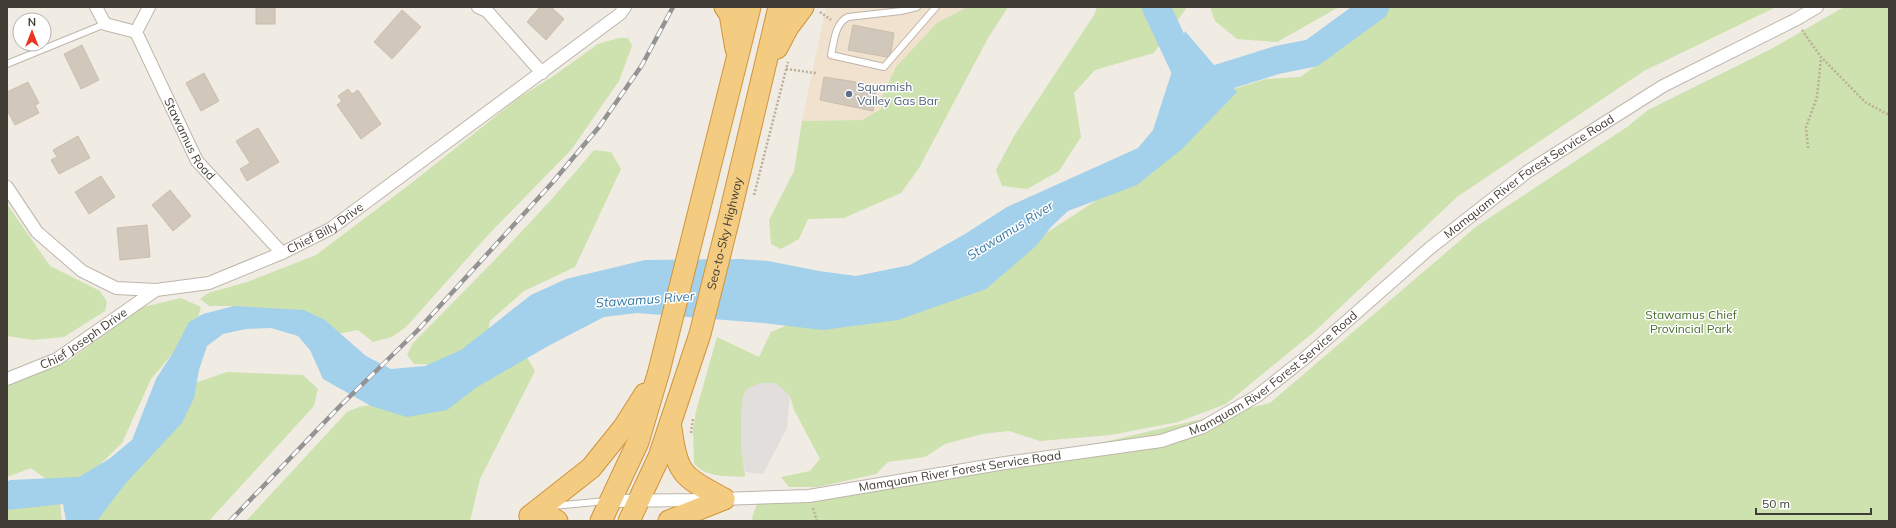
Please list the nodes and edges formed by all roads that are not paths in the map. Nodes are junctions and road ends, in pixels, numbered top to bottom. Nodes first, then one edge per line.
1 (96, 7) edge
2 (149, 7) edge
3 (478, 7) edge
4 (625, 7) edge
5 (725, 7) edge
6 (750, 7) edge
7 (779, 7) edge
8 (917, 7) edge
9 (936, 7) edge
10 (1816, 7) edge
11 (810, 8) edge
12 (104, 24) junction
13 (136, 32) junction
14 (738, 57) junction
15 (7, 64) edge
16 (542, 73) junction
17 (763, 76) junction
18 (7, 187) edge
19 (282, 253) junction
20 (156, 290) junction
21 (659, 371) junction
22 (7, 379) edge
23 (670, 426) junction
24 (724, 499) junction
25 (611, 500) junction
26 (640, 500) junction
27 (526, 519) edge
28 (558, 521) edge
29 (602, 521) edge
30 (629, 521) edge
31 (670, 521) edge

1 - 12 street
2 - 13 street
3 - 16 street
4 - 16 street, Chief Billy Drive
5 - 14 highway
6 - 14 highway
7 - 17 highway, Sea-to-Sky Highway
8 - 9 lane
10 - 24 street, Mamquam River Forest Service Road
11 - 17 highway
12 - 13 street
12 - 15 lane
13 - 19 street, Stawamus Road
14 - 21 highway
16 - 19 street, Chief Billy Drive
17 - 23 highway, Sea-to-Sky Highway
18 - 20 street, Chief Billy Drive
19 - 20 street, Chief Billy Drive
20 - 22 street, Chief Joseph Drive
21 - 25 highway
21 - 27 highway
23 - 24 highway
23 - 26 highway, Sea-to-Sky Highway
24 - 26 street, Mamquam River Forest Service Road
24 - 31 highway
25 - 26 street, Mamquam River Forest Service Road
25 - 27 lane
25 - 29 highway
26 - 30 highway, Sea-to-Sky Highway
27 - 28 highway

